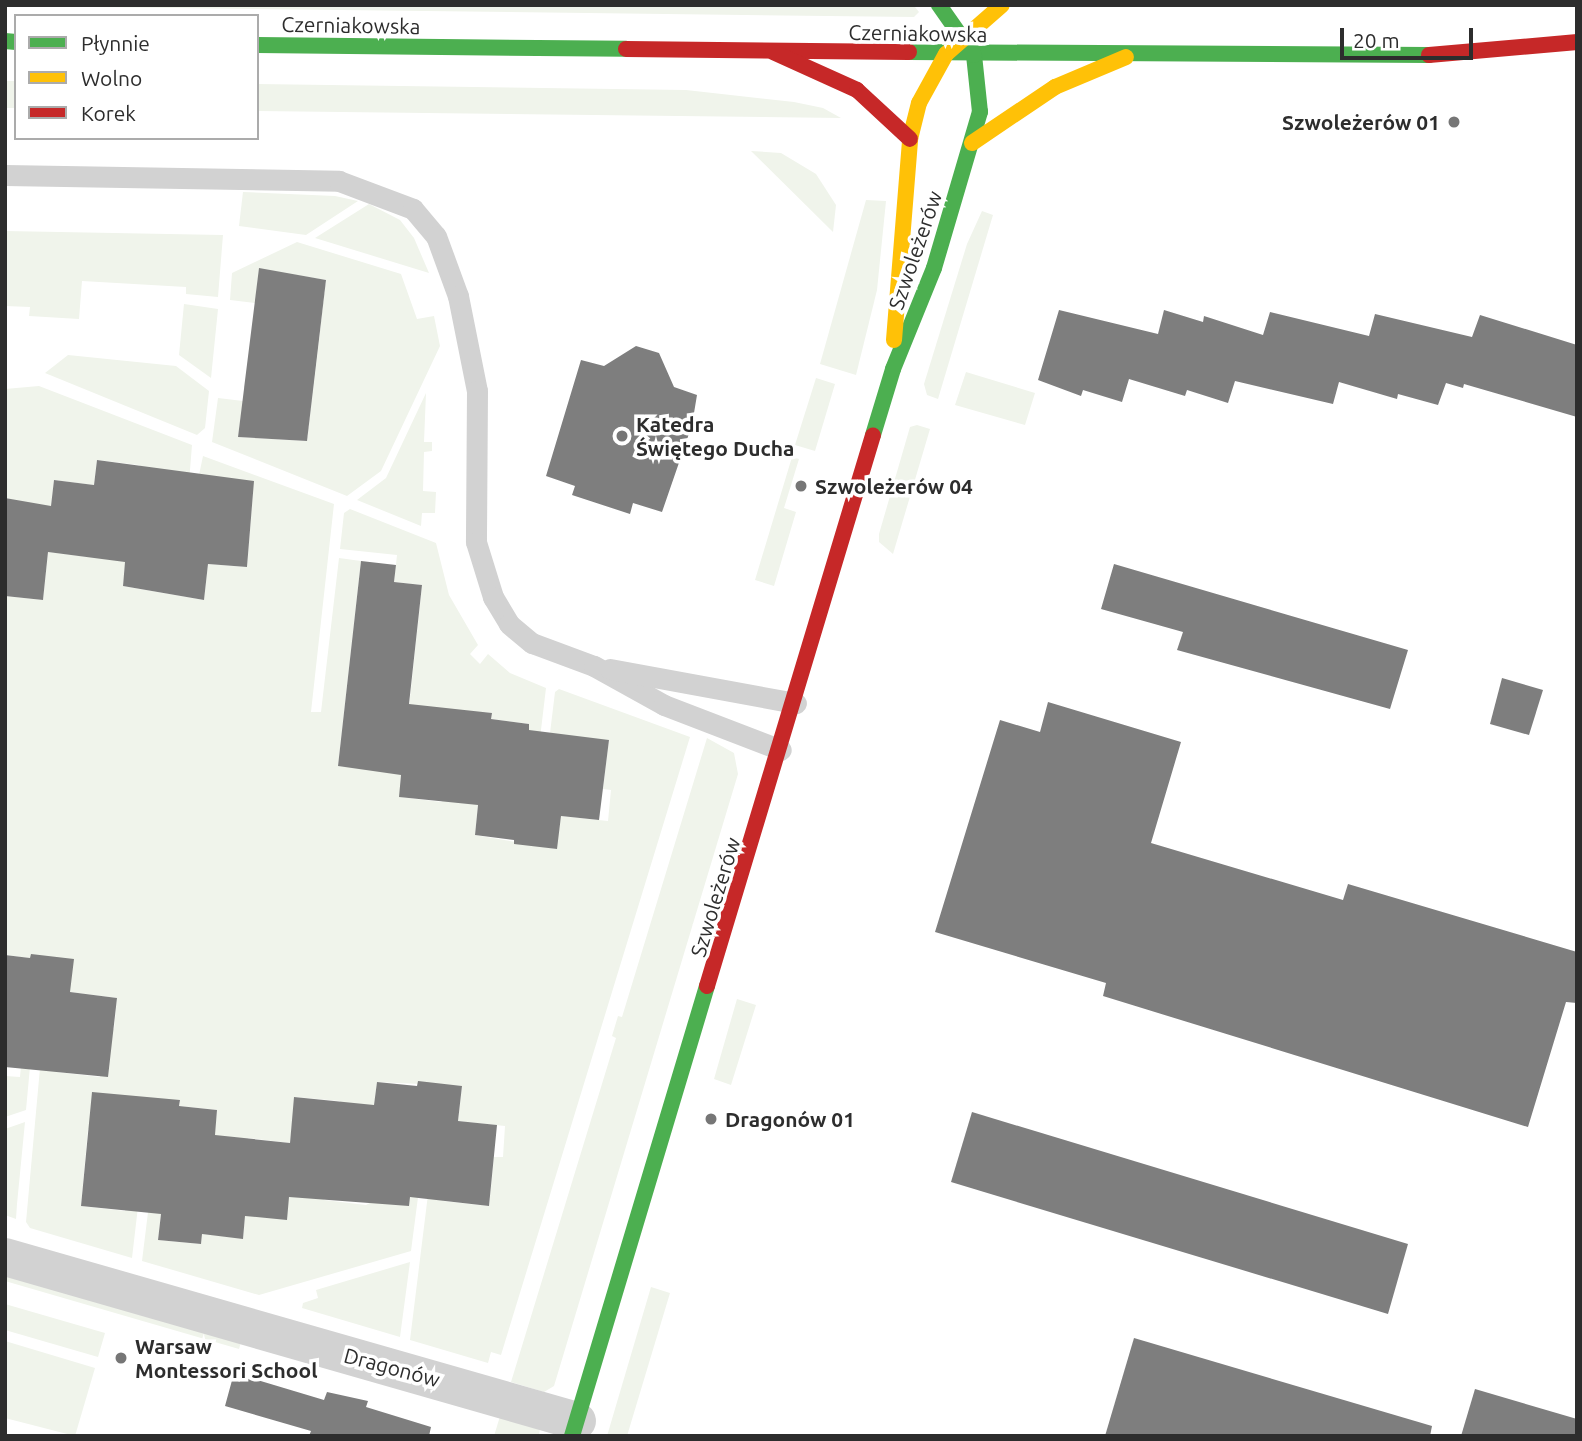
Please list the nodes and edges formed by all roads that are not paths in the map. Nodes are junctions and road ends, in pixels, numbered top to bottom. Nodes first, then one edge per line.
1 (939, 5) edge
2 (1002, 5) edge
3 (962, 37) junction
4 (1577, 42) edge
5 (259, 45) edge
6 (773, 52) junction
7 (946, 54) junction
8 (974, 55) junction
9 (1126, 57) junction
10 (910, 139) junction
11 (972, 143) junction
12 (5, 175) edge
13 (893, 369) junction
14 (594, 666) junction
15 (796, 703) junction
16 (782, 750) junction
17 (5, 1257) edge
18 (574, 1428) edge

1 - 3 street, Szwoleżerów
2 - 3 street, Szwoleżerów
3 - 7 street, Szwoleżerów
3 - 8 street, Szwoleżerów
4 - 9 street, Czerniakowska
5 - 6 street, Czerniakowska
6 - 7 street, Czerniakowska
6 - 10 street
7 - 8 street, Czerniakowska
7 - 10 street, Szwoleżerów
8 - 9 street, Czerniakowska
8 - 11 street, Szwoleżerów
9 - 11 street
10 - 13 street, Szwoleżerów
11 - 13 street, Szwoleżerów
12 - 14 lane
13 - 15 street, Szwoleżerów
14 - 15 lane
14 - 16 lane
15 - 16 street, Szwoleżerów
16 - 18 street, Szwoleżerów
17 - 18 street, Dragonów

